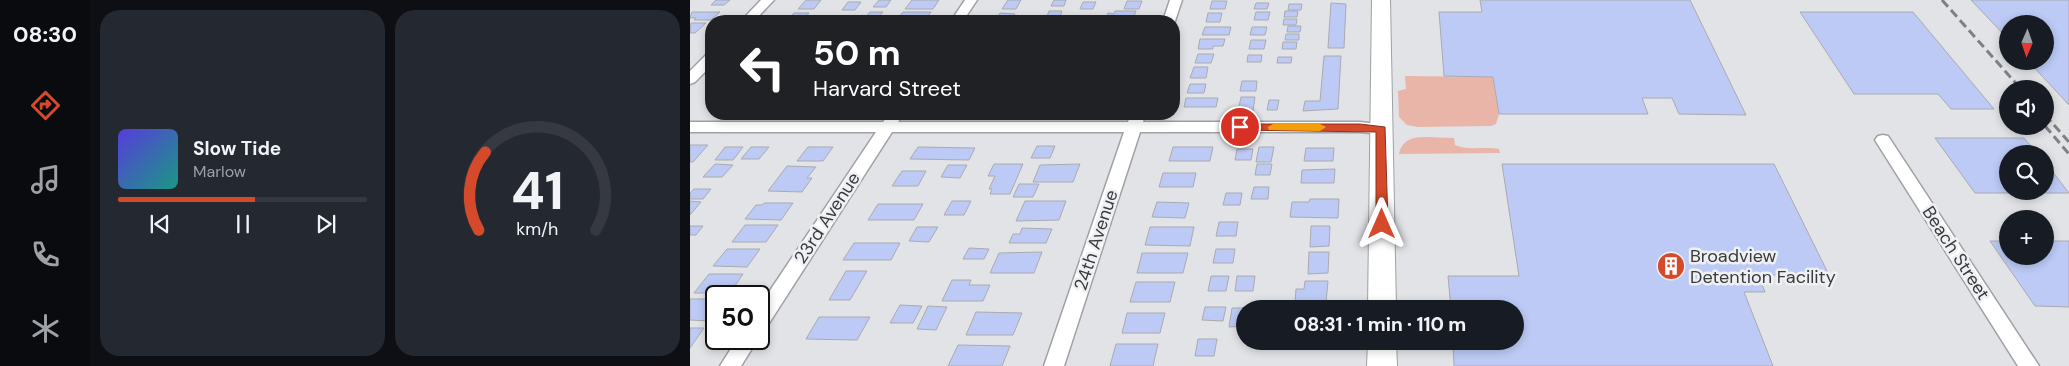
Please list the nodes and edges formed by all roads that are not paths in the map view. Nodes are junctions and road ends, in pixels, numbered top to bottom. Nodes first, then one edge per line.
1 (768, 0) edge
2 (971, 0) edge
3 (1176, 0) edge
4 (1381, 0) edge
5 (753, 15) edge
6 (961, 15) edge
7 (1171, 15) edge
8 (705, 64) edge
9 (690, 79) edge
10 (892, 120) edge
11 (1135, 120) edge
12 (690, 127) edge
13 (1382, 129) junction
14 (1883, 140) dead end
15 (1382, 300) edge
16 (770, 305) edge
17 (741, 350) edge
18 (1382, 350) edge
19 (730, 366) edge
20 (1054, 366) edge
21 (1382, 366) edge
22 (2029, 366) edge

1 - 5 street
2 - 6 street
3 - 7 street
4 - 13 main road
8 - 9 street
10 - 11 street
10 - 12 street
10 - 16 street, 23rd Avenue
11 - 13 street
11 - 20 street, 24th Avenue
13 - 15 main road
14 - 22 street, Beach Street
17 - 19 street
18 - 21 main road

